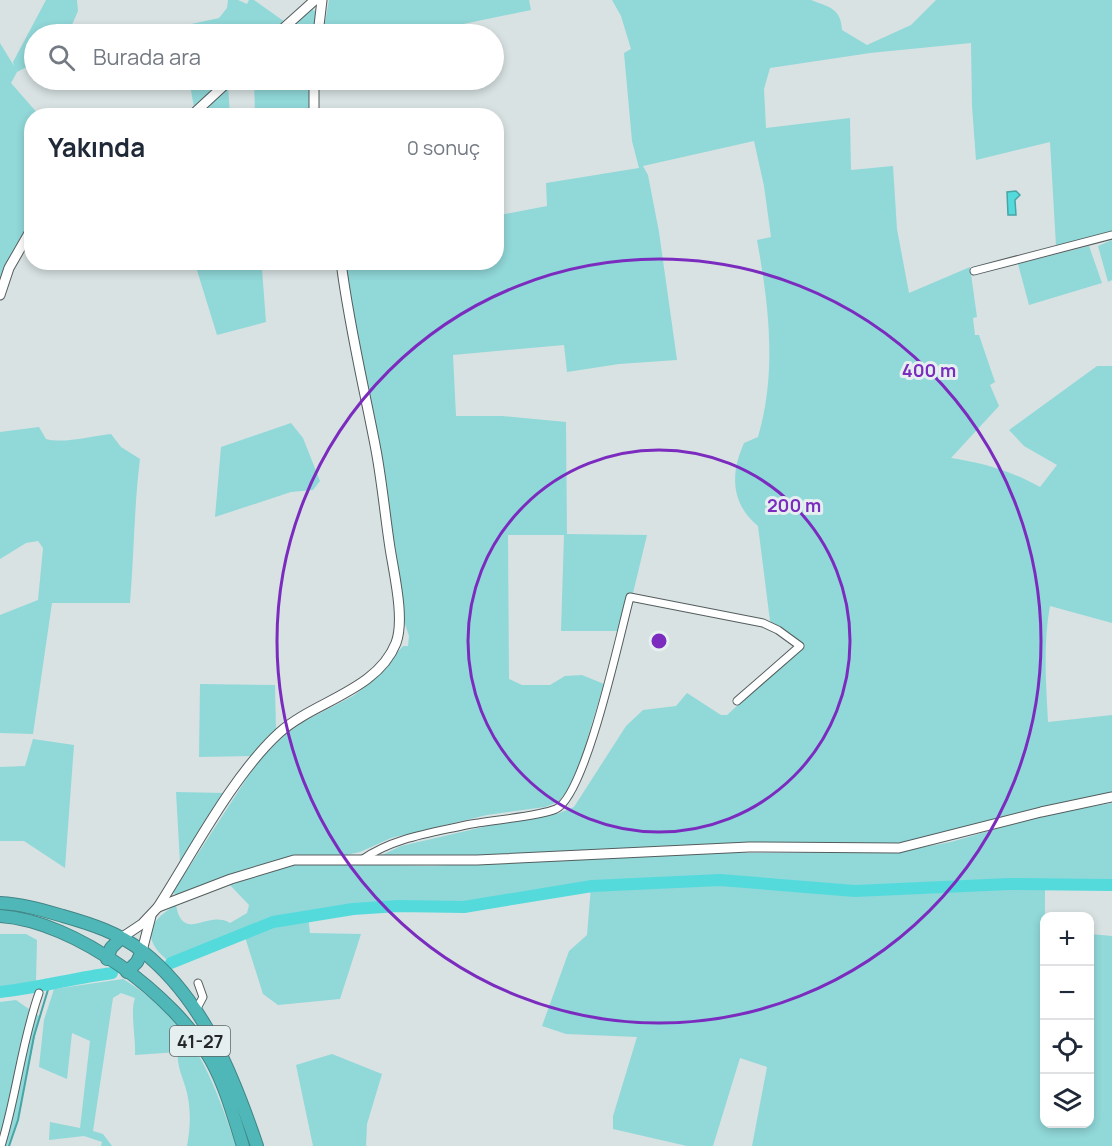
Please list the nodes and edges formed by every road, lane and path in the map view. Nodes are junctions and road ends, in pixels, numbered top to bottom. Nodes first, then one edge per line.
1 (315, 0) edge
2 (322, 0) edge
3 (289, 24) edge
4 (319, 24) edge
5 (219, 90) edge
6 (314, 90) edge
7 (200, 108) edge
8 (314, 108) edge
9 (1112, 235) edge
10 (24, 242) edge
11 (342, 270) edge
12 (974, 270) dead end
13 (0, 295) edge
14 (737, 701) dead end
15 (1112, 797) edge
16 (363, 859) junction
17 (0, 903) edge
18 (155, 911) junction
19 (0, 916) edge
20 (121, 938) junction
21 (142, 951) junction
22 (107, 959) junction
23 (127, 972) junction
24 (198, 983) dead end
25 (39, 993) dead end
26 (195, 1012) junction
27 (1, 1146) edge
28 (243, 1146) edge
29 (257, 1146) edge

1 - 3 street
2 - 4 street
5 - 7 street
6 - 8 street
9 - 12 street
10 - 13 street
11 - 18 street
14 - 16 street
15 - 16 street
16 - 18 street
17 - 20 highway
18 - 20 street
18 - 21 street
19 - 22 highway, 41-27
20 - 21 highway
20 - 22 highway
21 - 23 highway
21 - 26 highway
22 - 23 highway, 41-27
23 - 28 highway, 41-27
24 - 26 street
25 - 27 street
26 - 29 highway, 41-27

